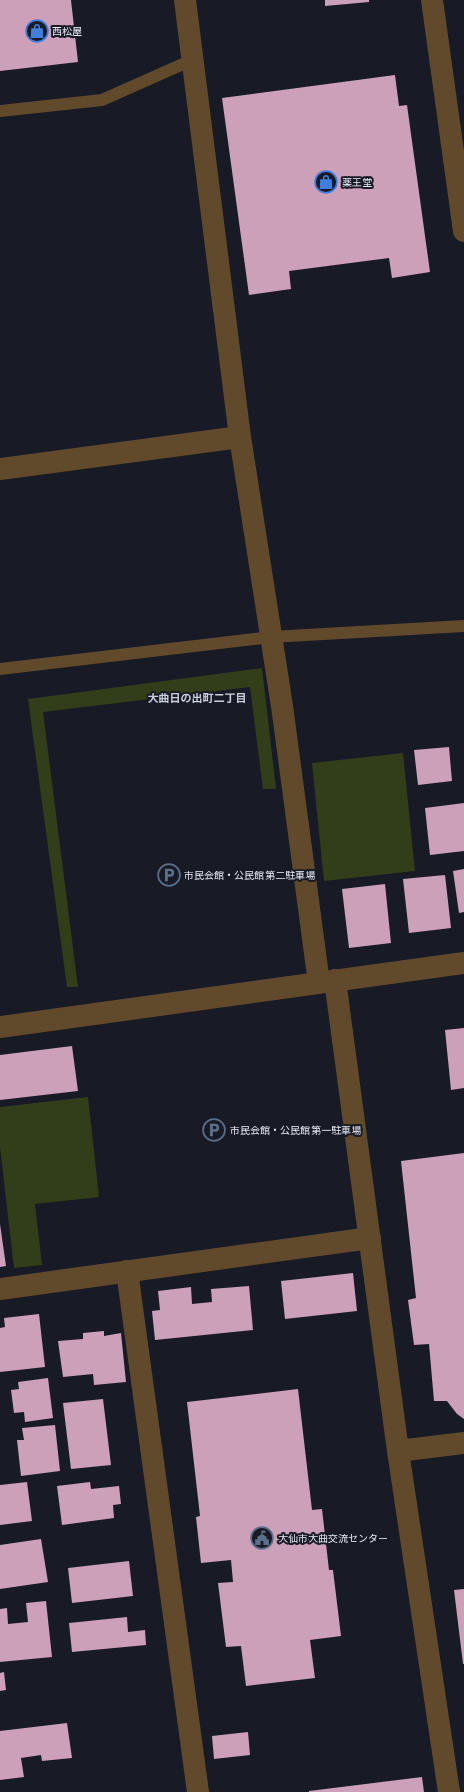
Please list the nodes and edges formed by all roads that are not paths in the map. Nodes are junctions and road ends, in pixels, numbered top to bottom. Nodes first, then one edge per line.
1 (185, 0) edge
2 (432, 0) edge
3 (192, 60) junction
4 (0, 111) edge
5 (464, 231) edge
6 (240, 437) junction
7 (0, 469) edge
8 (464, 626) edge
9 (271, 637) junction
10 (0, 669) edge
11 (464, 963) edge
12 (327, 981) junction
13 (0, 1027) edge
14 (370, 1238) junction
15 (127, 1271) junction
16 (0, 1289) edge
17 (464, 1443) edge
18 (398, 1451) junction
19 (198, 1792) edge
20 (450, 1792) edge

1 - 3 street
2 - 5 street
3 - 4 lane
3 - 6 street
6 - 7 street
6 - 9 street
8 - 9 lane
9 - 10 lane
9 - 12 street
11 - 12 street
12 - 13 street
12 - 14 street
14 - 15 street
14 - 18 street
15 - 16 street
15 - 19 street
17 - 18 street
18 - 20 street

